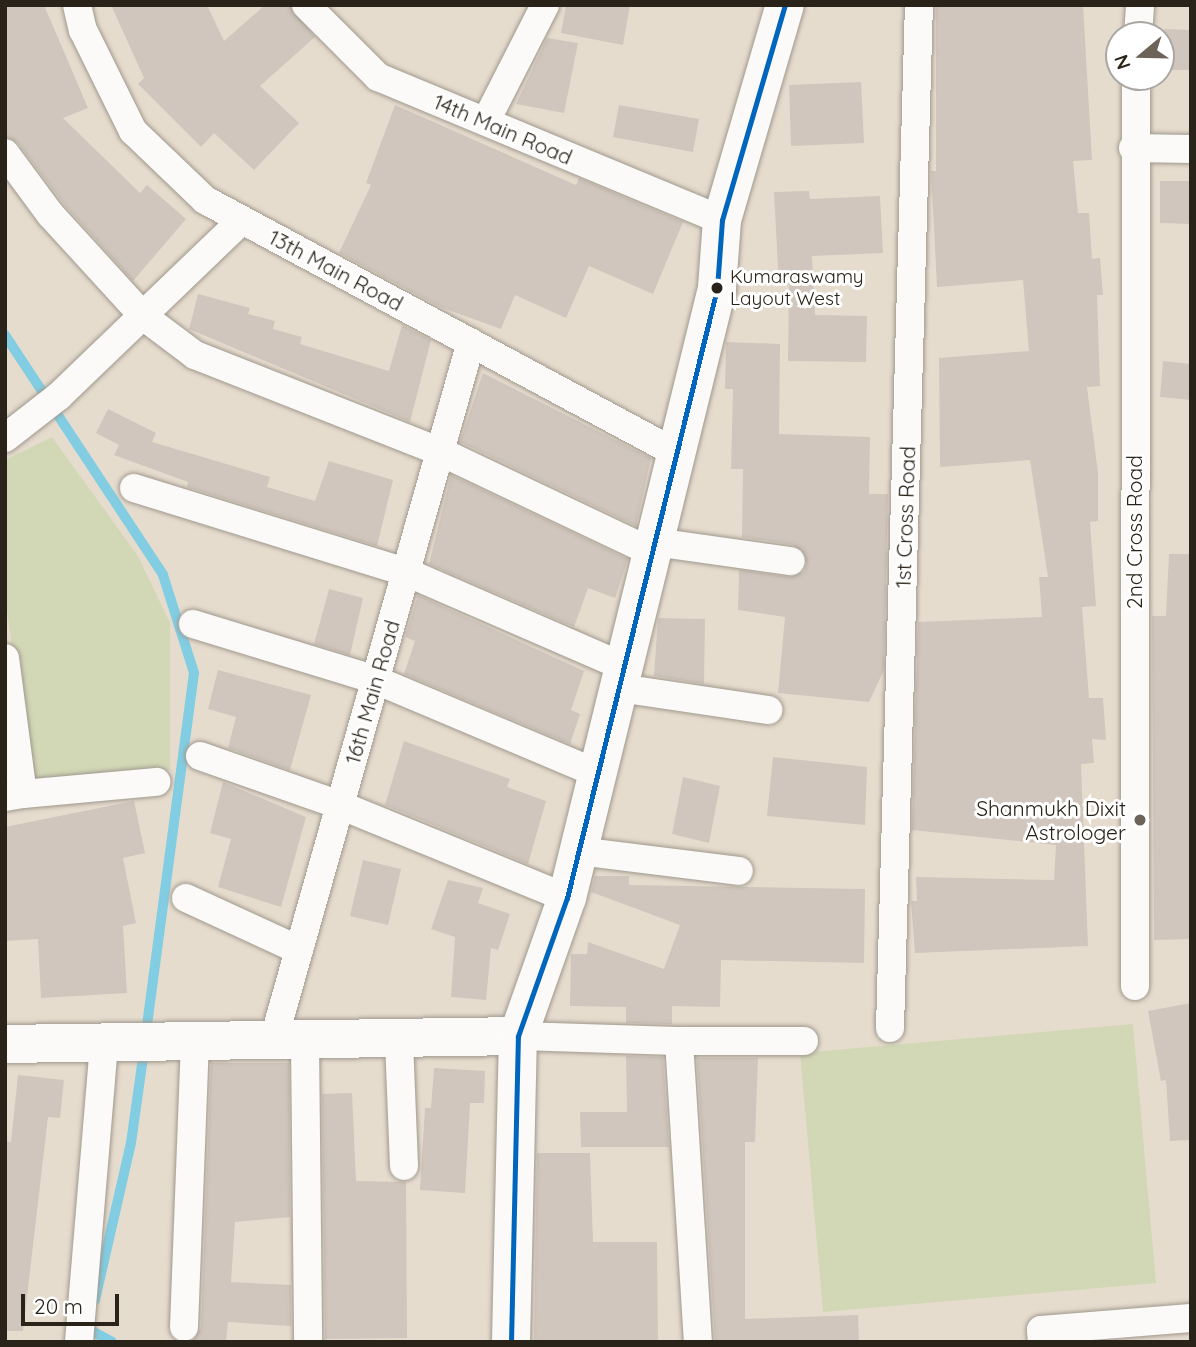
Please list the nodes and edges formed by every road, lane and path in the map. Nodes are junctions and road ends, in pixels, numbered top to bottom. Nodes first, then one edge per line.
1 (77, 5) edge
2 (306, 5) edge
3 (545, 5) edge
4 (785, 5) edge
5 (919, 5) edge
6 (1135, 91) edge
7 (486, 121) junction
8 (1133, 148) junction
9 (1191, 149) edge
10 (5, 153) edge
11 (722, 220) junction
12 (241, 221) junction
13 (143, 316) junction
14 (471, 342) junction
15 (5, 438) edge
16 (439, 451) junction
17 (677, 453) junction
18 (134, 488) dead end
19 (654, 547) junction
20 (790, 561) dead end
21 (406, 572) junction
22 (193, 624) dead end
23 (5, 658) edge
24 (622, 678) junction
25 (376, 680) junction
26 (768, 710) dead end
27 (200, 756) dead end
28 (598, 774) junction
29 (156, 782) dead end
30 (14, 796) edge
31 (340, 805) junction
32 (579, 851) junction
33 (739, 871) dead end
34 (186, 898) dead end
35 (568, 898) junction
36 (299, 950) junction
37 (1135, 986) dead end
38 (890, 1028) dead end
39 (518, 1036) junction
40 (399, 1041) junction
41 (679, 1041) junction
42 (804, 1041) dead end
43 (289, 1042) junction
44 (119, 1043) junction
45 (183, 1043) junction
46 (5, 1044) edge
47 (404, 1166) dead end
48 (1191, 1318) edge
49 (184, 1327) dead end
50 (79, 1342) edge
51 (309, 1342) edge
52 (510, 1342) edge
53 (698, 1342) edge
54 (1042, 1342) edge

1 - 12 street, 13th Main Road
2 - 7 street, 14th Main Road
3 - 7 street
4 - 11 street
5 - 38 street, 1st Cross Road
6 - 8 street, 2nd Cross Road
7 - 11 street, 14th Main Road
8 - 9 street
8 - 37 street, 2nd Cross Road
10 - 13 street
11 - 17 street
12 - 13 street
12 - 14 street, 13th Main Road
13 - 15 street
13 - 16 street
14 - 16 street, 16th Main Road
14 - 17 street, 13th Main Road
16 - 19 street
16 - 21 street, 16th Main Road
17 - 19 street
18 - 21 street
19 - 20 street
19 - 24 street
21 - 24 street
21 - 25 street, 16th Main Road
22 - 25 street
23 - 30 street
24 - 26 street
24 - 28 street
25 - 28 street
25 - 31 street, 16th Main Road
27 - 31 street
28 - 32 street
29 - 30 street
31 - 35 street
31 - 36 street, 16th Main Road
32 - 33 street
32 - 35 street
34 - 36 street
35 - 39 street
36 - 43 street, 16th Main Road
39 - 40 street
39 - 41 street
39 - 52 street
40 - 43 street
40 - 47 street
41 - 42 street
41 - 53 street
43 - 45 street
43 - 51 street, 16th Main Road
44 - 45 street
44 - 46 street
44 - 50 street
45 - 49 street
48 - 54 street

